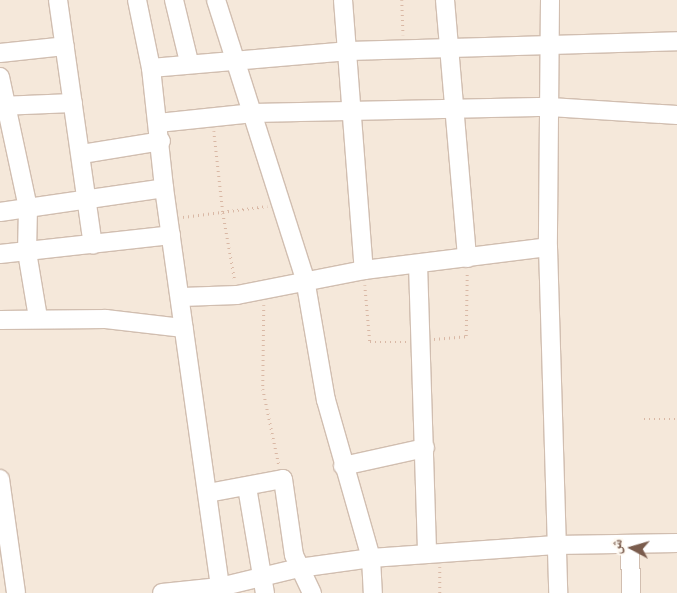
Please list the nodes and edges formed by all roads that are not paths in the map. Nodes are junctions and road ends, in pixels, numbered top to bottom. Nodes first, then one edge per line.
1 (58, 0) edge
2 (137, 0) edge
3 (174, 0) edge
4 (216, 0) edge
5 (343, 0) edge
6 (445, 0) edge
7 (550, 0) edge
8 (677, 41) edge
9 (550, 42) junction
10 (65, 46) junction
11 (450, 48) junction
12 (348, 51) junction
13 (0, 53) edge
14 (234, 58) junction
15 (189, 62) junction
16 (151, 68) junction
17 (0, 77) edge
18 (73, 103) junction
19 (3, 106) edge
20 (550, 108) junction
21 (456, 110) junction
22 (353, 112) junction
23 (253, 113) junction
24 (677, 116) edge
25 (158, 123) junction
26 (161, 142) junction
27 (82, 154) junction
28 (164, 188) junction
29 (86, 200) junction
30 (28, 208) junction
31 (0, 212) edge
32 (170, 226) junction
33 (93, 245) junction
34 (548, 247) junction
35 (27, 252) junction
36 (0, 254) edge
37 (467, 258) junction
38 (418, 264) junction
39 (364, 270) junction
40 (305, 280) junction
41 (182, 297) junction
42 (38, 318) junction
43 (0, 320) edge
44 (183, 328) junction
45 (425, 448) junction
46 (343, 466) junction
47 (0, 479) edge
48 (247, 487) junction
49 (208, 493) junction
50 (677, 543) edge
51 (630, 544) junction
52 (556, 545) junction
53 (434, 553) junction
54 (371, 558) junction
55 (299, 568) junction
56 (263, 575) junction
57 (221, 590) edge
58 (16, 593) edge
59 (162, 593) edge
60 (265, 593) edge
61 (312, 593) edge
62 (373, 593) edge
63 (558, 593) edge
64 (631, 593) edge

1 - 10 street
2 - 16 street
3 - 15 street
4 - 14 street
5 - 12 street
6 - 11 street
7 - 9 street
8 - 9 street
9 - 11 street
9 - 20 street
10 - 13 street
10 - 18 street
11 - 12 street
11 - 21 street
12 - 14 street
12 - 22 street
14 - 15 street
14 - 23 street
15 - 16 street
16 - 25 street
17 - 19 street
18 - 19 street
18 - 27 street
19 - 30 street
20 - 21 street
20 - 24 street
20 - 34 street
21 - 22 street
21 - 37 street
22 - 23 street
22 - 39 street
23 - 25 street
23 - 40 street
25 - 26 street
26 - 27 street
26 - 28 street
27 - 29 street
28 - 29 street
28 - 32 street
29 - 30 street
29 - 33 street
30 - 31 street
30 - 35 street
32 - 33 street
32 - 41 street
33 - 35 street
34 - 37 street
34 - 52 street
35 - 36 street
35 - 42 street
37 - 38 street
38 - 39 street
38 - 45 street
39 - 40 street
40 - 41 street
40 - 46 street
41 - 44 street
42 - 43 street
42 - 44 street
44 - 49 street
45 - 46 street
45 - 53 street
46 - 54 street
47 - 58 street
48 - 49 street
48 - 55 street
48 - 56 street
49 - 57 street
50 - 51 street
51 - 52 street
51 - 64 street
52 - 53 street
52 - 63 street
53 - 54 street
54 - 55 street
54 - 62 street
55 - 56 street
55 - 61 street
56 - 57 street
56 - 60 street
57 - 59 street

